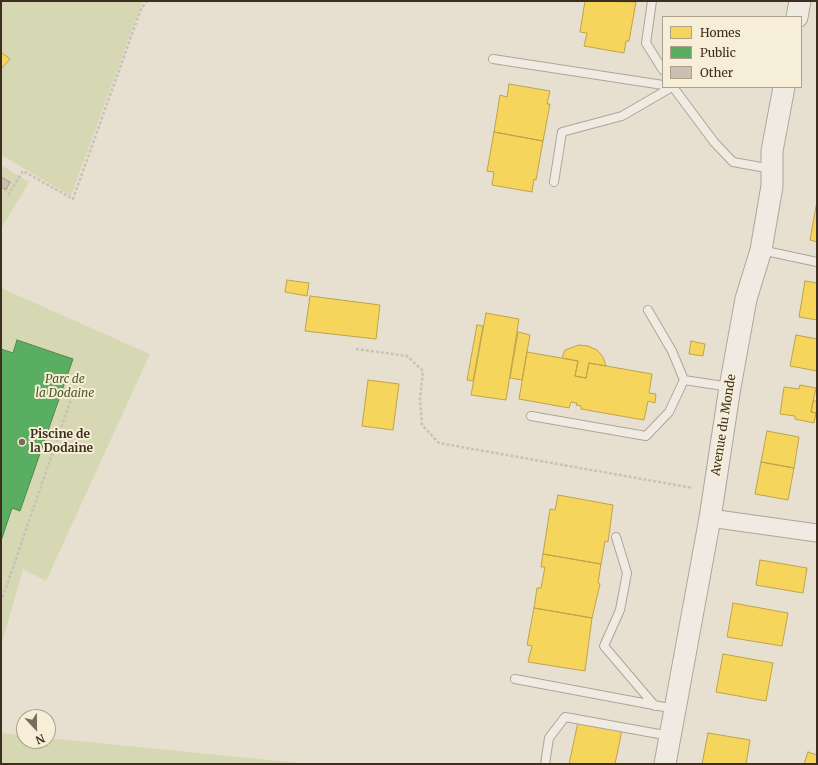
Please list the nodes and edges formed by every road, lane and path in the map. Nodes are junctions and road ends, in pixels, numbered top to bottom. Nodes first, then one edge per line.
1 (147, 1) edge
2 (652, 1) edge
3 (800, 1) edge
4 (797, 16) edge
5 (493, 59) dead end
6 (662, 68) edge
7 (662, 85) edge
8 (671, 88) edge
9 (674, 88) edge
10 (784, 88) edge
11 (772, 169) junction
12 (554, 182) dead end
13 (8, 195) dead end
14 (761, 250) junction
15 (817, 262) edge
16 (648, 310) dead end
17 (356, 349) dead end
18 (684, 380) junction
19 (730, 387) junction
20 (76, 388) dead end
21 (531, 416) dead end
22 (714, 491) junction
23 (710, 518) junction
24 (817, 533) edge
25 (616, 538) dead end
26 (1, 602) edge
27 (515, 679) dead end
28 (655, 706) junction
29 (676, 709) junction
30 (670, 736) junction
31 (545, 764) edge
32 (665, 764) edge

1 - 13 path
2 - 6 lane
3 - 4 street
5 - 7 lane
8 - 12 lane
9 - 11 lane
10 - 11 street, Avenue du Monde
11 - 14 street, Avenue du Monde
14 - 15 lane
14 - 19 street, Avenue du Monde
16 - 18 lane
17 - 22 path
18 - 19 lane
18 - 21 lane
19 - 22 street, Avenue du Monde
20 - 26 path
22 - 23 street, Avenue du Monde
23 - 24 street
23 - 29 street, Avenue du Monde
25 - 28 lane
27 - 28 lane
28 - 29 lane
29 - 30 street, Avenue du Monde
30 - 31 lane
30 - 32 street, Avenue du Monde

